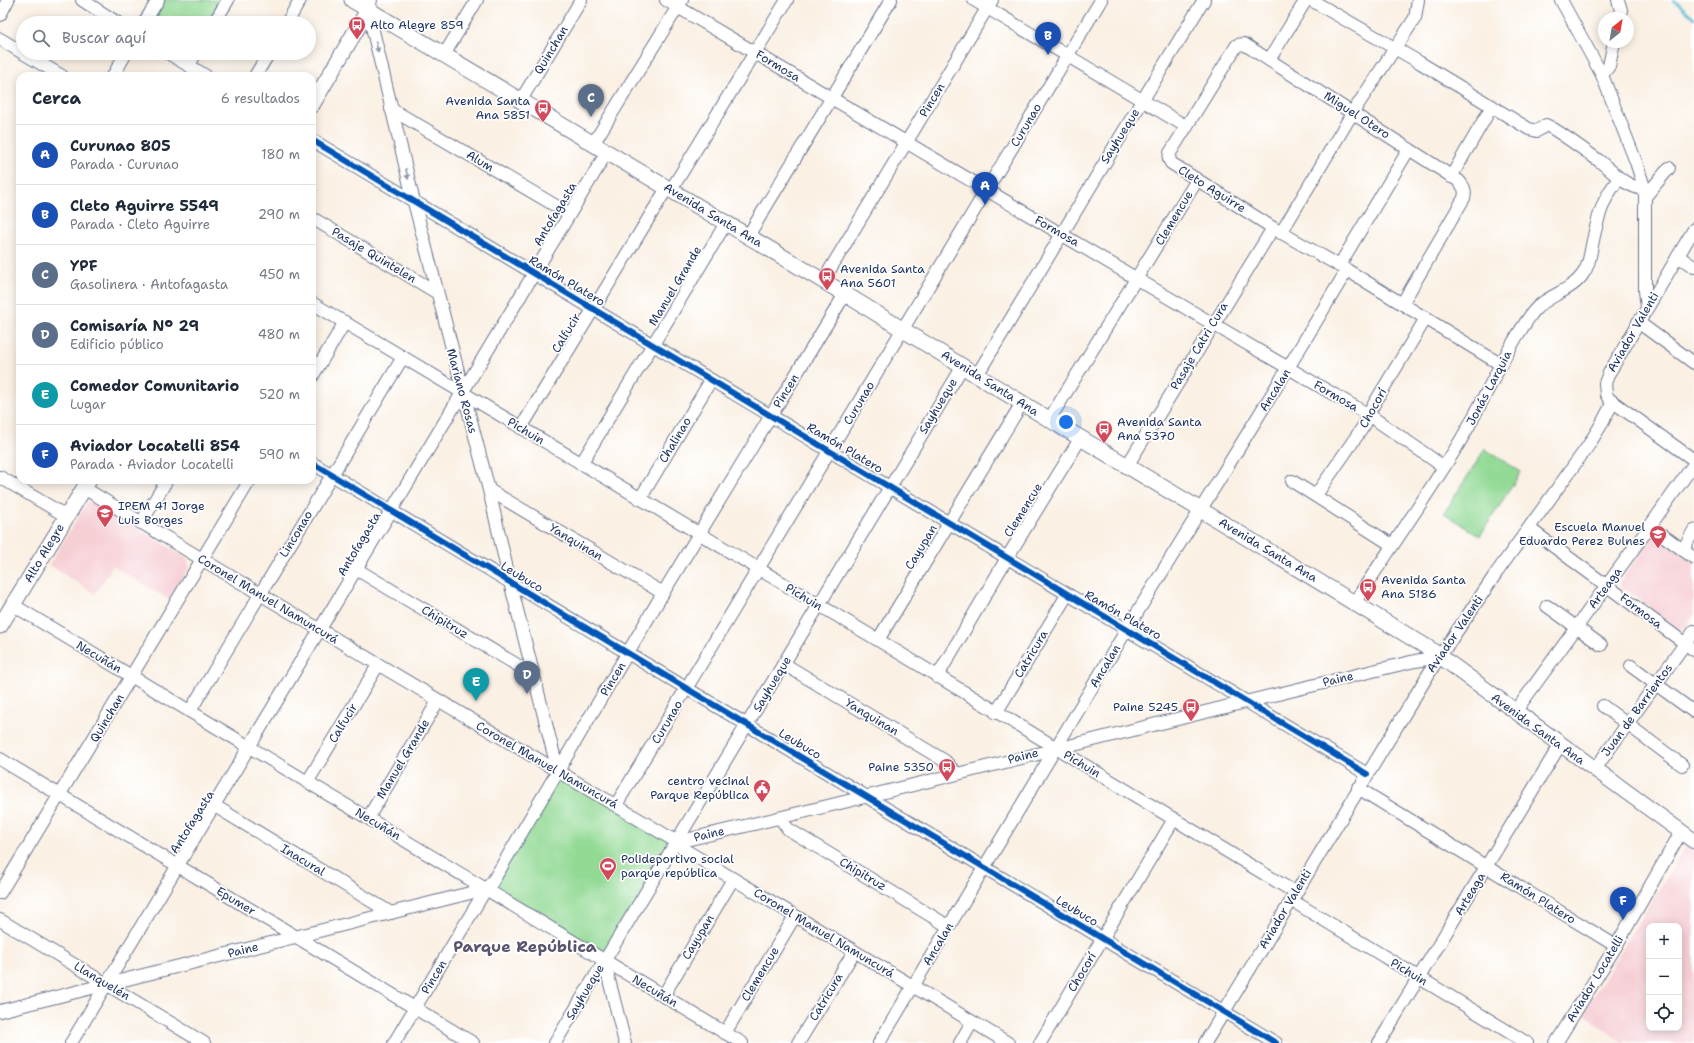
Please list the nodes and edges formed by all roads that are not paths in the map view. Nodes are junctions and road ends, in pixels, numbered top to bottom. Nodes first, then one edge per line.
1 (8, 0) edge
2 (82, 0) edge
3 (158, 0) edge
4 (228, 0) edge
5 (300, 0) edge
6 (352, 0) edge
7 (477, 0) edge
8 (581, 0) edge
9 (666, 0) edge
10 (787, 0) edge
11 (891, 0) edge
12 (974, 0) edge
13 (1101, 0) edge
14 (1204, 0) edge
15 (1306, 0) edge
16 (1310, 0) edge
17 (1418, 0) edge
18 (1562, 0) edge
19 (1618, 0) edge
20 (680, 4) edge
21 (990, 4) edge
22 (370, 5) edge
23 (1620, 12) edge
24 (0, 14) edge
25 (107, 16) edge
26 (148, 16) edge
27 (218, 16) edge
28 (290, 16) edge
29 (0, 39) edge
30 (1613, 48) edge
31 (16, 49) edge
32 (1394, 49) junction
33 (754, 52) junction
34 (444, 55) junction
35 (1068, 56) junction
36 (35, 60) edge
37 (122, 60) edge
38 (179, 60) edge
39 (192, 60) edge
40 (265, 60) edge
41 (1269, 60) junction
42 (189, 66) junction
43 (55, 72) edge
44 (115, 72) edge
45 (199, 72) edge
46 (257, 72) edge
47 (1602, 75) junction
48 (316, 98) edge
49 (831, 98) junction
50 (521, 100) junction
51 (1142, 101) junction
52 (1492, 106) junction
53 (391, 109) junction
54 (1353, 112) junction
55 (1187, 127) junction
56 (316, 142) edge
57 (906, 143) junction
58 (593, 144) junction
59 (1409, 149) junction
60 (607, 152) junction
61 (1669, 168) dead end
62 (1451, 177) junction
63 (1619, 179) junction
64 (1197, 180) junction
65 (669, 189) junction
66 (988, 191) junction
67 (1645, 194) junction
68 (414, 202) junction
69 (568, 214) junction
70 (316, 220) edge
71 (726, 223) junction
72 (1694, 229) edge
73 (1277, 230) junction
74 (1062, 234) junction
75 (748, 236) junction
76 (1678, 256) junction
77 (1343, 268) junction
78 (1694, 268) edge
79 (533, 273) junction
80 (1137, 278) junction
81 (823, 281) junction
82 (436, 292) junction
83 (845, 294) junction
84 (1402, 304) junction
85 (316, 305) edge
86 (1647, 307) junction
87 (593, 309) junction
88 (1426, 318) junction
89 (345, 322) junction
90 (1638, 322) junction
91 (1213, 324) junction
92 (903, 329) junction
93 (653, 345) junction
94 (403, 357) junction
95 (1694, 363) edge
96 (1500, 364) junction
97 (963, 366) junction
98 (1288, 368) junction
99 (316, 369) edge
100 (977, 375) junction
101 (711, 380) junction
102 (462, 391) junction
103 (1612, 402) junction
104 (1022, 403) junction
105 (1369, 415) junction
106 (770, 416) junction
107 (1049, 420) junction
108 (521, 428) junction
109 (1080, 439) junction
110 (830, 452) junction
111 (1694, 460) edge
112 (581, 464) junction
113 (1694, 464) edge
114 (316, 465) edge
115 (1127, 466) junction
116 (1444, 467) junction
117 (332, 475) junction
118 (0, 477) edge
119 (1292, 481) dead end
120 (86, 484) edge
121 (165, 484) edge
122 (248, 484) edge
123 (889, 488) junction
124 (489, 490) junction
125 (1316, 495) junction
126 (640, 499) junction
127 (1201, 510) junction
128 (392, 511) junction
129 (66, 516) junction
130 (949, 522) junction
131 (141, 523) junction
132 (1650, 526) junction
133 (1530, 529) junction
134 (1694, 530) edge
135 (699, 535) junction
136 (1392, 545) junction
137 (1683, 550) junction
138 (1007, 558) junction
139 (1694, 558) edge
140 (202, 559) junction
141 (356, 569) junction
142 (759, 570) junction
143 (510, 582) junction
144 (1606, 585) junction
145 (663, 593) junction
146 (260, 594) junction
147 (1067, 595) junction
148 (1354, 602) junction
149 (13, 605) junction
150 (819, 605) junction
151 (1547, 606) dead end
152 (0, 626) edge
153 (1576, 627) junction
154 (1126, 629) junction
155 (320, 630) junction
156 (1694, 631) edge
157 (878, 640) junction
158 (1601, 645) dead end
159 (1690, 647) edge
160 (627, 654) junction
161 (1440, 657) junction
162 (784, 664) junction
163 (378, 665) junction
164 (1631, 666) dead end
165 (534, 676) junction
166 (132, 677) junction
167 (937, 677) junction
168 (1656, 684) junction
169 (687, 689) junction
170 (438, 701) junction
171 (1246, 701) junction
172 (1602, 706) dead end
173 (190, 711) junction
174 (1514, 712) junction
175 (1694, 712) edge
176 (996, 713) junction
177 (1628, 724) junction
178 (747, 725) junction
179 (1560, 745) junction
180 (250, 747) junction
181 (1056, 748) junction
182 (0, 759) edge
183 (1682, 765) dead end
184 (1595, 770) junction
185 (558, 771) junction
186 (956, 773) junction
187 (1367, 774) junction
188 (308, 782) junction
189 (1358, 788) junction
190 (60, 795) junction
191 (865, 796) junction
192 (616, 805) junction
193 (215, 806) junction
194 (368, 818) junction
195 (780, 818) junction
196 (1174, 819) junction
197 (1690, 837) edge
198 (677, 842) junction
199 (178, 865) junction
200 (984, 867) junction
201 (1487, 867) junction
202 (733, 879) junction
203 (486, 889) junction
204 (0, 893) edge
205 (1293, 896) junction
206 (391, 913) junction
207 (795, 916) junction
208 (0, 920) edge
209 (948, 926) junction
210 (297, 937) junction
211 (1102, 938) junction
212 (1616, 946) junction
213 (854, 952) junction
214 (604, 960) junction
215 (1419, 978) junction
216 (107, 984) junction
217 (913, 986) junction
218 (663, 996) junction
219 (415, 1008) junction
220 (0, 1011) edge
221 (1223, 1012) junction
222 (972, 1022) junction
223 (725, 1033) junction
224 (71, 1043) edge
225 (204, 1043) edge
226 (394, 1043) edge
227 (473, 1043) edge
228 (555, 1043) edge
229 (625, 1043) edge
230 (742, 1043) edge
231 (798, 1043) edge
232 (879, 1043) edge
233 (960, 1043) edge
234 (1008, 1043) edge
235 (1040, 1043) edge
236 (1205, 1043) edge
237 (1276, 1043) edge
238 (1379, 1043) edge
239 (1527, 1043) edge
240 (1556, 1043) edge

1 - 24 street
2 - 25 street
3 - 26 street
4 - 27 street
5 - 28 street
6 - 22 main road, Avenida Santa Ana
7 - 34 street
8 - 50 street, Quinchan
9 - 20 street, Formosa
10 - 33 street, Calfucir
11 - 49 street
12 - 21 street
13 - 35 street, Curunao
14 - 51 street, Sayhueque
15 - 41 street
16 - 32 street
17 - 32 street, Pasaje Catri Cura
18 - 47 street
19 - 23 street
20 - 33 street, Formosa
20 - 58 street
21 - 35 street
21 - 57 street, Pincen
22 - 34 main road, Avenida Santa Ana
22 - 48 main road
22 -> 53 street, Mariano Rosas
29 - 31 street
30 - 47 street
32 - 52 street
32 - 54 street, Pasaje Catri Cura
33 - 49 street, Formosa
33 - 65 street, Calfucir
34 - 50 main road, Avenida Santa Ana
35 - 51 street
35 - 66 street, Curunao
36 - 43 street
37 - 44 street
38 - 42 street
39 - 42 street
40 - 46 street
41 - 54 street, Miguel Otero
41 - 55 street, Miguel Otero
42 - 45 street
47 - 67 street
49 - 57 street, Formosa
49 - 75 street
50 - 58 main road, Avenida Santa Ana
51 - 55 street
51 - 74 street, Sayhueque
52 - 62 street
52 - 63 street
53 -> 68 street, Mariano Rosas
53 - 69 street, Alum
54 - 59 street, Miguel Otero
54 - 73 street, Pasaje Catri Cura
55 - 64 street, Cleto Aguirre
56 - 68 street, Ramón Platero
57 - 66 street, Formosa
57 - 81 street, Pincen
58 - 60 main road, Avenida Santa Ana
59 - 62 street, Miguel Otero
59 - 77 street, Ancalan
60 - 65 main road, Avenida Santa Ana
60 - 69 street, Antofagasta
61 - 67 street
62 - 84 street, Miguel Otero
63 - 67 street
63 - 96 street, Jonás Larquia
64 - 73 street, Cleto Aguirre
64 - 80 street, Clemencue
65 - 71 main road, Avenida Santa Ana
65 - 87 street, Calfucir
66 - 74 street, Formosa
66 - 92 street, Curunao
67 - 86 street
68 - 79 street, Ramón Platero
68 - 82 street, Mariano Rosas
69 - 79 street, Antofagasta
70 - 82 street, Pasaje Quintelen
71 - 75 main road, Avenida Santa Ana
71 - 93 street, Manuel Grande
72 - 76 street, Aviador Valenti
73 - 77 street, Cleto Aguirre
73 - 91 street, Pasaje Catri Cura
74 - 80 street, Formosa
74 - 100 street, Sayhueque
75 - 81 main road, Avenida Santa Ana
76 - 78 street
76 - 86 street, Aviador Valenti
77 - 84 street, Cleto Aguirre
77 - 98 street, Ancalan
79 - 87 street, Ramón Platero
79 - 102 street, Antofagasta
80 - 91 street, Formosa
80 - 107 street, Clemencue
81 - 83 main road, Avenida Santa Ana
82 - 102 street, Mariano Rosas
83 - 92 main road, Avenida Santa Ana
83 - 106 street, Pincen
84 - 88 street, Cleto Aguirre
85 - 89 street, Pichuin
86 - 90 street, Aviador Valenti
87 - 93 street, Ramón Platero
87 - 108 street, Calfucir
88 - 96 street, Cleto Aguirre
88 - 105 street, Chocorí
89 - 94 street, Pichuin
89 - 99 street
90 - 95 street
90 - 103 street, Aviador Valenti
91 - 98 street, Formosa
91 - 115 street, Pasaje Catri Cura
92 - 97 main road, Avenida Santa Ana
92 - 110 street, Curunao
93 - 101 street, Ramón Platero
93 - 112 street, Manuel Grande
94 - 102 street, Pichuin
94 - 117 street, Linconao
96 - 116 street, Jonás Larquia
97 - 100 main road, Avenida Santa Ana
97 - 123 street, Sayhueque
98 - 105 street, Formosa
98 - 127 street, Ancalan
100 - 104 main road, Avenida Santa Ana
101 - 106 street, Ramón Platero
101 - 126 street, Chalinao
102 - 108 street, Pichuin
102 - 124 street, Mariano Rosas
102 - 128 street, Antofagasta
103 - 111 street
103 - 133 street, Aviador Valenti
104 - 107 main road, Avenida Santa Ana
104 - 130 street, Cayupan
105 - 116 street, Formosa
105 - 125 street, Chocorí
106 - 110 street, Ramón Platero
106 - 135 street, Pincen
107 - 109 main road, Avenida Santa Ana
108 - 112 street, Pichuin
109 - 115 main road, Avenida Santa Ana
109 - 138 street, Clemencue
110 - 123 street, Ramón Platero
110 - 142 street, Curunao
112 - 126 street, Pichuin
113 - 132 street, Arteaga
114 - 117 street, Leubuco
115 - 127 main road, Avenida Santa Ana
116 - 136 street, Jonás Larquia
117 - 128 street, Leubuco
117 - 146 street, Linconao
118 - 129 street
119 - 125 street
120 - 129 main road, Alto Alegre
120 - 131 street, Coronel Manuel Namuncurá
121 - 131 street
122 - 140 street, Quinchan
123 - 130 street, Ramón Platero
123 - 150 street, Sayhueque
124 - 143 street, Mariano Rosas
124 - 145 street, Yanquinan
125 - 136 street
126 - 135 street, Pichuin
127 - 148 main road, Avenida Santa Ana
127 - 154 street, Ancalan
128 - 141 street, Antofagasta
128 - 143 street, Leubuco
129 - 149 main road, Alto Alegre
130 - 138 street, Ramón Platero
130 - 157 street, Cayupan
131 - 140 street, Coronel Manuel Namuncurá
132 - 137 street
132 - 144 street, Arteaga
133 - 144 street, Formosa
133 - 161 street, Aviador Valenti
134 - 137 street
135 - 142 street, Pichuin
135 - 145 street, Pincen
136 - 148 street, Jonás Larquia
137 - 139 street
138 - 147 street, Ramón Platero
138 - 167 street, Clemencue
140 - 146 street, Coronel Manuel Namuncurá
140 - 166 street, Quinchan
141 - 155 street, Antofagasta
141 - 165 street, Chipitruz
142 - 150 street, Pichuin
142 - 169 street, Curunao
143 - 160 street, Leubuco
143 - 165 street, Mariano Rosas
144 - 153 street, Arteaga
144 - 159 street, Formosa
145 - 160 street, Pincen
146 - 155 street, Coronel Manuel Namuncurá
146 - 173 street, Linconao
147 - 154 street, Ramón Platero
147 - 176 street, Catricura
148 - 161 main road, Avenida Santa Ana
149 - 152 main road, Alto Alegre
149 - 166 street, Necuñán
150 - 157 street, Pichuin
150 - 162 street, Sayhueque
151 - 153 street
153 - 158 street
153 - 174 street, Arteaga
154 - 171 street, Ramón Platero
154 - 181 street, Ancalan
155 - 163 street, Coronel Manuel Namuncurá
155 - 180 street, Antofagasta
156 - 159 street, Juan de Barrientos
157 - 167 street, Pichuin
159 - 168 street, Juan de Barrientos
160 - 169 street, Leubuco
160 - 185 street, Pincen
161 - 171 street, Paine
161 - 174 main road, Avenida Santa Ana
161 - 187 street, Aviador Valenti
162 - 178 street, Sayhueque
162 - 186 street, Yanquinan
163 - 170 street, Coronel Manuel Namuncurá
163 - 188 street, Calfucir
164 - 168 street
165 - 185 street, Mariano Rosas
166 - 173 street, Necuñán
166 - 190 street, Quinchan
167 - 176 street, Pichuin
168 - 175 street
168 - 177 street, Juan de Barrientos
169 - 178 street, Leubuco
169 - 192 street, Curunao
170 - 185 street, Coronel Manuel Namuncurá
170 - 194 street, Manuel Grande
171 - 181 street, Paine
171 - 187 street, Ramón Platero
172 - 177 street
173 - 180 street, Necuñán
174 - 179 main road, Avenida Santa Ana
176 - 181 street, Pichuin
177 - 183 street
177 - 184 street, Juan de Barrientos
178 - 191 street, Leubuco
178 - 198 street, Sayhueque
179 - 184 main road, Avenida Santa Ana
179 - 201 street, Arteaga
180 - 188 street, Necuñán
180 - 193 street, Antofagasta
181 - 186 street, Paine
181 - 196 street, Pichuin
181 - 200 street, Ancalan
182 - 190 street, Epumer
184 - 197 main road, Avenida Santa Ana
185 - 192 street, Coronel Manuel Namuncurá
185 - 203 street, Pincen
186 - 191 street, Paine
187 - 189 street, Aviador Valenti
188 - 194 street, Necuñán
189 - 201 street, Ramón Platero
189 - 205 street, Aviador Valenti
190 - 199 street, Epumer
190 - 204 street, Quinchan
191 - 195 street, Paine
191 - 200 street, Leubuco
192 - 198 street, Coronel Manuel Namuncurá
193 - 199 street, Antofagasta
193 - 206 street, Inacural
194 - 203 street, Necuñán
195 - 198 street, Paine
195 - 209 street, Chipitruz
196 - 205 street, Pichuin
196 - 211 street, Chocorí
197 - 212 street, Aviador Locatelli
198 - 202 street, Coronel Manuel Namuncurá
198 - 214 street, Sayhueque
199 - 210 street, Epumer
199 - 216 street, Antofagasta
200 - 209 street, Ancalan
200 - 211 street, Leubuco
201 - 212 street, Ramón Platero
201 - 215 street, Arteaga
202 - 207 street, Coronel Manuel Namuncurá
202 - 218 street, Cayupan
203 - 206 street, Paine
203 - 214 street, Necuñán
203 - 219 street, Pincen
205 - 215 street, Pichuin
205 - 221 street, Aviador Valenti
206 - 210 street, Paine
207 - 213 street, Coronel Manuel Namuncurá
207 - 223 street, Clemencue
208 - 216 street, Llanquelén
209 - 217 street, Ancalan
210 - 216 street, Paine
210 - 219 street, Epumer
211 - 221 street, Leubuco
211 - 235 street, Chocorí
212 - 240 street, Aviador Locatelli
213 - 217 street, Coronel Manuel Namuncurá
213 - 231 street, Catricura
214 - 218 street, Necuñán
214 - 228 street, Sayhueque
214 - 229 street
215 - 238 street, Arteaga
215 - 239 street, Pichuin
216 - 220 street, Paine
216 - 224 street, Antofagasta
216 - 225 street, Llanquelén
217 - 222 street, Coronel Manuel Namuncurá
217 - 232 street, Ancalan
218 - 223 street, Necuñán
219 - 226 street, Pincen
219 - 227 street, Epumer
221 - 236 street, Aviador Valenti
221 - 237 street, Leubuco
222 - 233 street
222 - 234 street, Coronel Manuel Namuncurá
223 - 230 street, Necuñán

